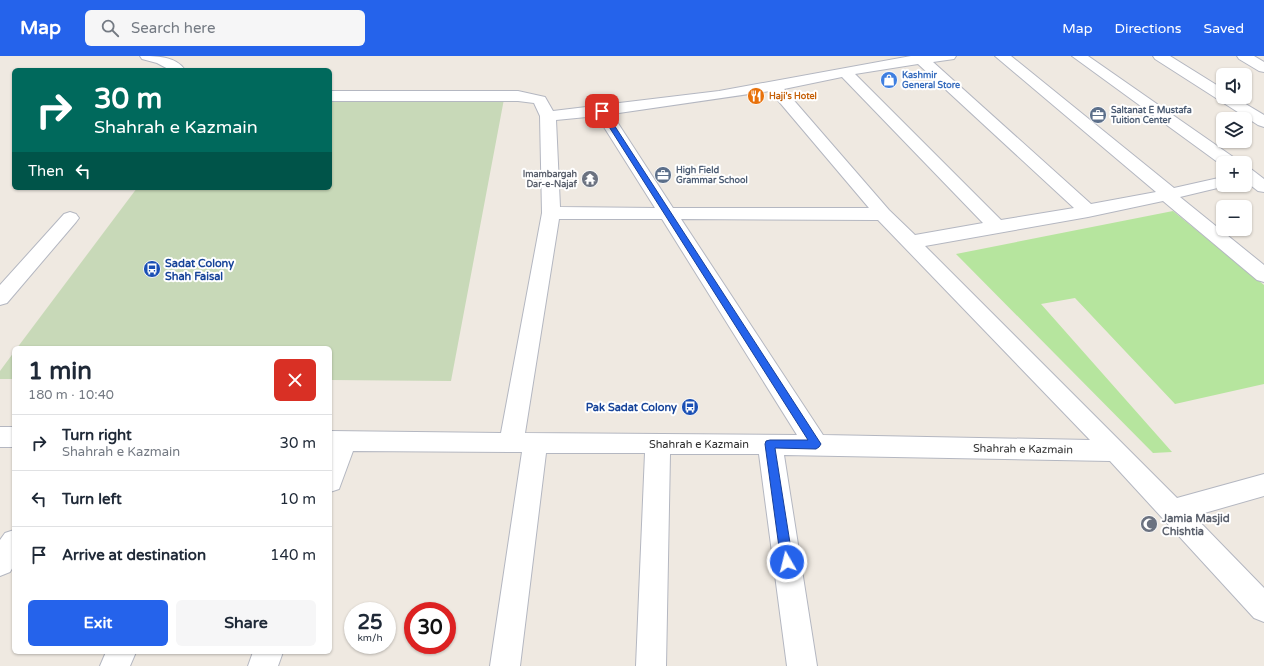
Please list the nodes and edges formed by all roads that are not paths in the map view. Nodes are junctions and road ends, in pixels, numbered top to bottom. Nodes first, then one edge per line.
1 (147, 56) edge
2 (949, 56) edge
3 (1002, 56) edge
4 (1080, 56) edge
5 (1160, 56) edge
6 (1244, 56) edge
7 (920, 57) edge
8 (176, 68) edge
9 (1264, 68) edge
10 (846, 73) junction
11 (773, 86) junction
12 (1216, 92) edge
13 (332, 96) edge
14 (1235, 104) edge
15 (602, 111) junction
16 (548, 116) junction
17 (1264, 122) edge
18 (1220, 156) edge
19 (1252, 176) edge
20 (1216, 183) edge
21 (1264, 187) edge
22 (1166, 192) junction
23 (1088, 211) junction
24 (551, 213) junction
25 (668, 213) junction
26 (883, 214) junction
27 (70, 218) dead end
28 (996, 226) junction
29 (912, 242) junction
30 (1264, 275) edge
31 (0, 298) edge
32 (0, 437) edge
33 (12, 437) edge
34 (337, 441) edge
35 (523, 443) junction
36 (658, 444) junction
37 (770, 444) junction
38 (816, 444) junction
39 (1116, 451) junction
40 (332, 470) edge
41 (1264, 485) edge
42 (1173, 511) junction
43 (12, 545) edge
44 (0, 563) edge
45 (1264, 608) edge
46 (121, 654) edge
47 (267, 654) edge
48 (114, 666) edge
49 (263, 666) edge
50 (504, 666) edge
51 (651, 666) edge
52 (802, 666) edge

1 - 8 street
2 - 7 street
3 - 22 street
4 - 18 street
5 - 12 street
6 - 9 street
7 - 10 street
7 - 23 street
10 - 11 street
10 - 28 street
11 - 15 street
11 - 26 street
13 - 16 street
14 - 17 street
15 - 16 street
15 - 25 street
16 - 24 street
19 - 21 street
20 - 22 street
22 - 23 street
22 - 30 street
23 - 28 street
24 - 25 street
24 - 35 street
25 - 26 street
25 - 38 street
26 - 29 street
27 - 31 street
28 - 29 street
29 - 39 street
32 - 33 street
34 - 35 street, Shahrah e Kazmain
34 - 40 street
35 - 36 street, Shahrah e Kazmain
35 - 50 street
36 - 37 street, Shahrah e Kazmain
36 - 51 street
37 - 38 street, Shahrah e Kazmain
37 - 52 street
38 - 39 street, Shahrah e Kazmain
39 - 42 street
41 - 42 street
42 - 45 street
43 - 44 street
46 - 48 street
47 - 49 street

